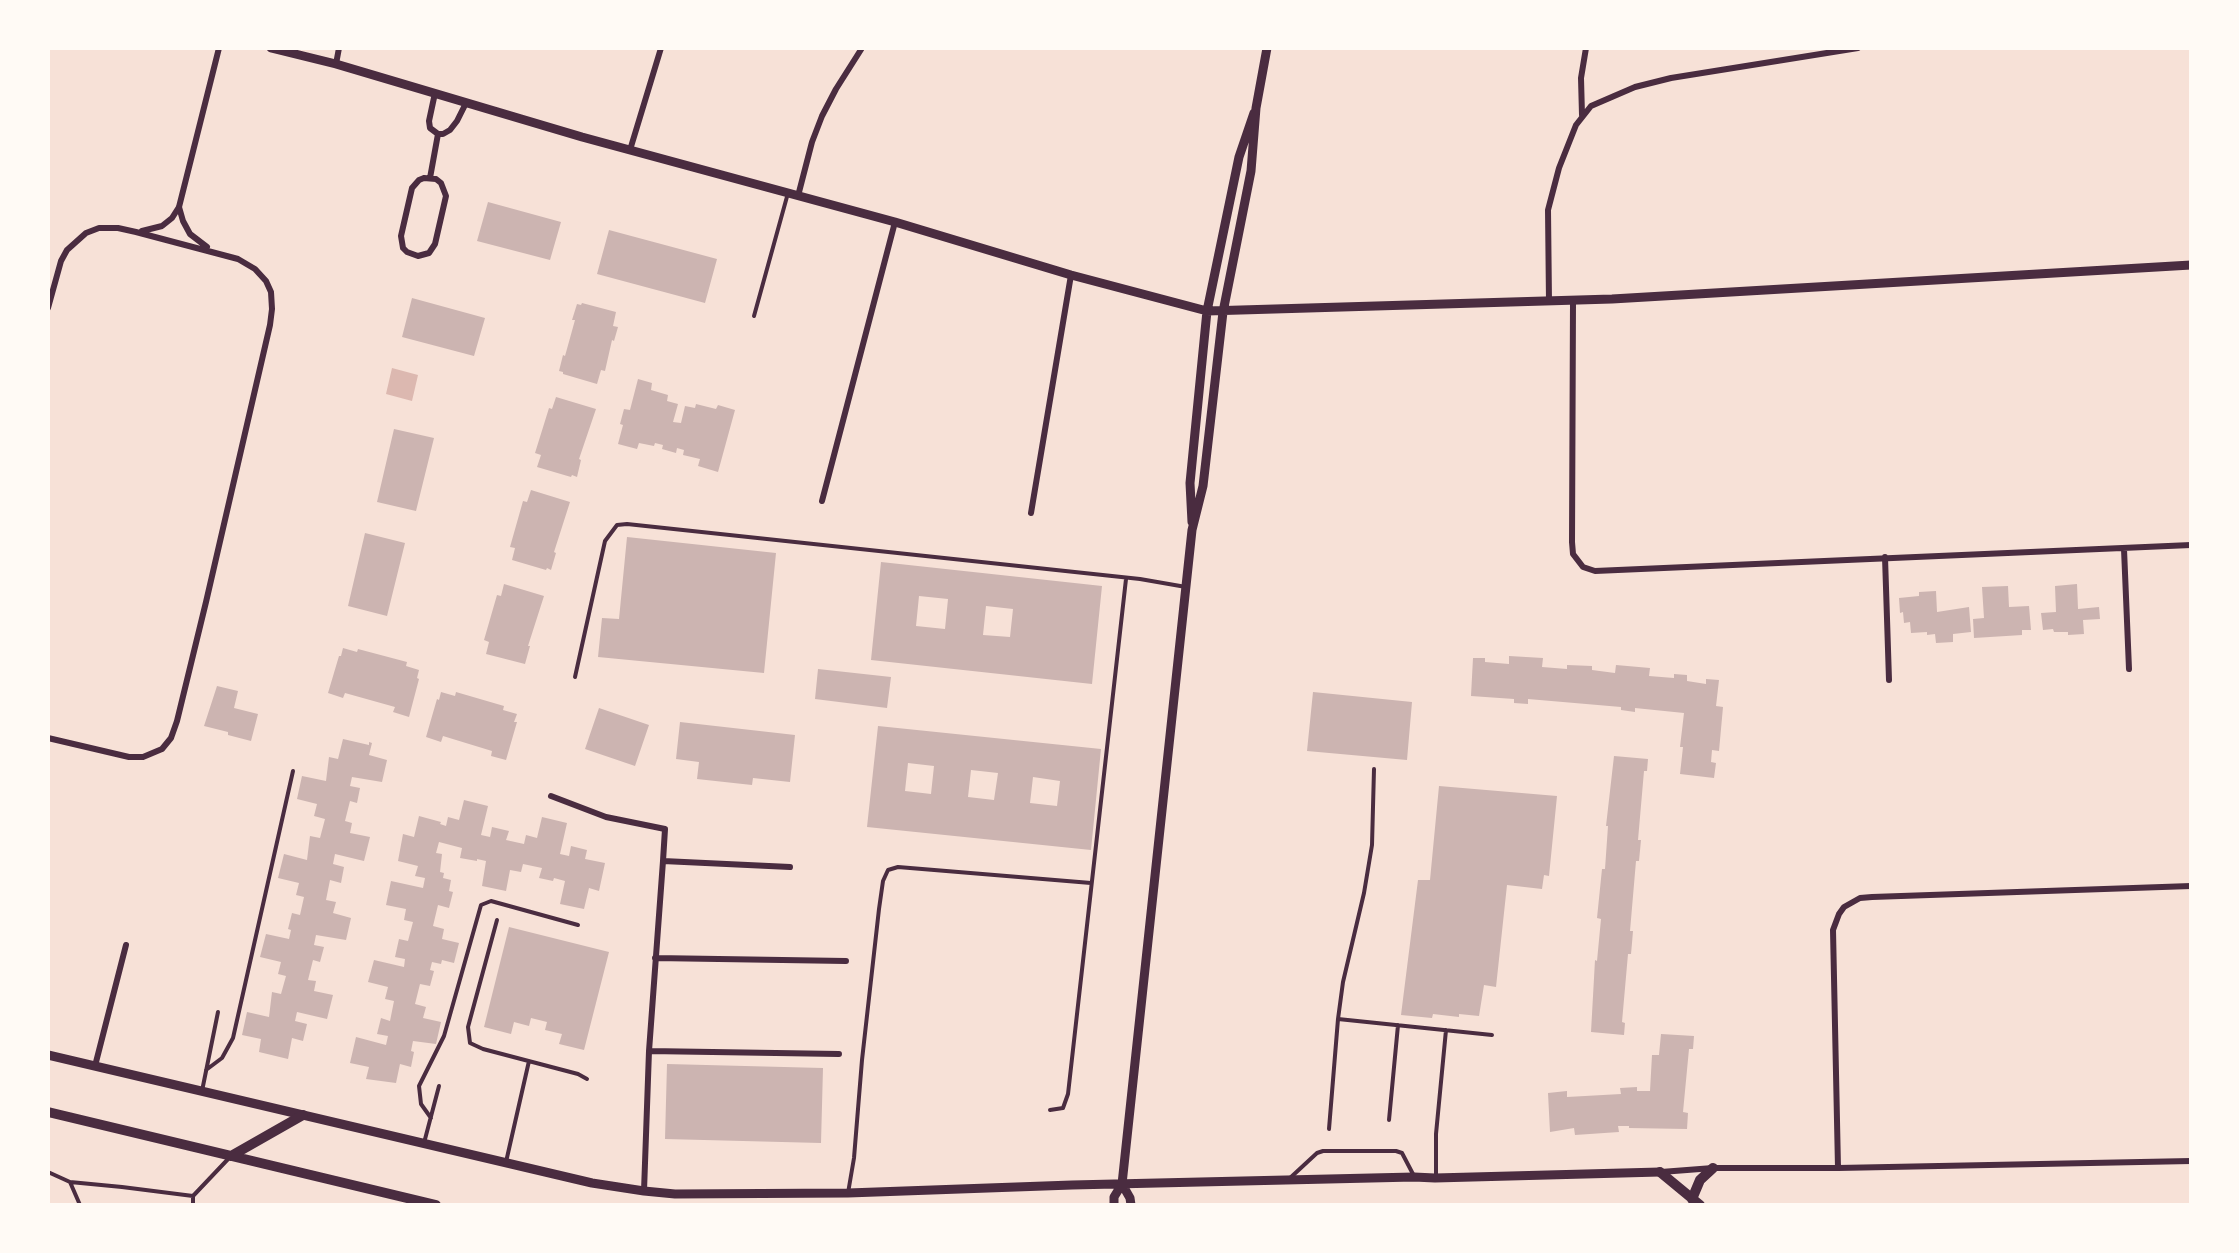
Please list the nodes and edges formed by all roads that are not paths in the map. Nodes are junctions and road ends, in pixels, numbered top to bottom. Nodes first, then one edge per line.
1 (219, 48) edge
2 (272, 48) edge
3 (339, 48) edge
4 (661, 48) edge
5 (862, 48) edge
6 (1268, 48) edge
7 (1586, 48) edge
8 (1858, 48) edge
9 (336, 64) junction
10 (435, 93) junction
11 (466, 102) junction
12 (1256, 108) junction
13 (1582, 115) junction
14 (438, 134) junction
15 (630, 150) junction
16 (430, 177) junction
17 (793, 195) junction
18 (179, 207) junction
19 (895, 222) junction
20 (136, 232) junction
21 (215, 252) junction
22 (2191, 266) edge
23 (1071, 275) junction
24 (1573, 301) junction
25 (1549, 302) junction
26 (48, 308) edge
27 (1207, 311) junction
28 (1223, 312) junction
29 (754, 316) dead end
30 (822, 501) dead end
31 (1031, 513) dead end
32 (1192, 530) junction
33 (2191, 545) edge
34 (2124, 549) junction
35 (1885, 557) junction
36 (1126, 579) junction
37 (1186, 587) junction
38 (2129, 669) dead end
39 (575, 677) dead end
40 (1889, 680) dead end
41 (48, 738) edge
42 (1374, 769) dead end
43 (293, 771) dead end
44 (551, 796) dead end
45 (663, 861) junction
46 (790, 867) dead end
47 (1091, 883) junction
48 (2191, 886) edge
49 (497, 920) dead end
50 (578, 925) dead end
51 (126, 945) dead end
52 (655, 958) junction
53 (846, 961) dead end
54 (218, 1012) dead end
55 (1338, 1019) junction
56 (1398, 1025) junction
57 (1446, 1030) junction
58 (1492, 1035) dead end
59 (649, 1051) junction
60 (839, 1054) dead end
61 (48, 1055) edge
62 (529, 1061) junction
63 (95, 1066) junction
64 (206, 1070) junction
65 (587, 1079) dead end
66 (439, 1086) dead end
67 (202, 1091) junction
68 (1050, 1110) dead end
69 (48, 1112) edge
70 (303, 1115) junction
71 (430, 1118) junction
72 (1389, 1120) dead end
73 (1329, 1129) dead end
74 (423, 1144) junction
75 (231, 1156) junction
76 (2191, 1161) edge
77 (506, 1163) junction
78 (1713, 1168) junction
79 (1838, 1168) junction
80 (48, 1172) edge
81 (1660, 1172) junction
82 (1414, 1177) junction
83 (1436, 1178) junction
84 (1288, 1180) junction
85 (70, 1182) junction
86 (1122, 1184) junction
87 (644, 1191) junction
88 (848, 1193) junction
89 (193, 1196) junction
90 (1696, 1202) edge
91 (80, 1205) edge
92 (193, 1205) edge
93 (436, 1205) edge
94 (1114, 1205) edge
95 (1131, 1205) edge

1 - 18 street
2 - 9 street
3 - 9 street
4 - 15 street
5 - 17 street
6 - 12 street
7 - 13 street
8 - 13 street
9 - 10 street
10 - 11 street
10 - 14 street
11 - 14 street
11 - 15 street
12 - 27 street
12 - 28 street
13 - 25 street
14 - 16 street
15 - 17 street
16 - 16 street
17 - 19 street
17 - 29 lane
18 - 20 street
18 - 21 street
19 - 23 street
19 - 30 street
20 - 21 street
20 - 26 street
21 - 41 street
22 - 24 street
23 - 27 street
23 - 31 street
24 - 25 street
24 - 35 street
25 - 28 street
27 - 28 street
27 - 32 street
28 - 32 street
32 - 37 street
33 - 34 street
34 - 35 street
34 - 38 street
35 - 40 street
36 - 37 lane
36 - 39 lane
36 - 47 lane
37 - 86 street
42 - 55 lane
43 - 64 lane
44 - 45 street
45 - 46 street
45 - 52 street
47 - 68 lane
47 - 88 lane
48 - 79 street
49 - 62 lane
50 - 71 lane
51 - 63 street
52 - 53 street
52 - 59 street
54 - 64 lane
55 - 56 lane
55 - 73 lane
56 - 57 lane
56 - 72 lane
57 - 58 lane
57 - 83 lane
59 - 60 street
59 - 87 street
61 - 63 street
62 - 65 lane
62 - 77 lane
63 - 67 street
64 - 67 lane
66 - 71 lane
67 - 70 street
69 - 75 main road
70 - 74 street
70 - 75 main road
71 - 74 lane
74 - 77 street
75 - 89 lane
75 - 93 main road
76 - 79 street
77 - 87 street
78 - 79 street
78 - 81 street
78 - 90 main road
80 - 85 lane
81 - 83 street
81 - 90 main road
82 - 83 street
82 - 84 street
82 - 84 lane
84 - 86 street
85 - 89 lane
85 - 91 lane
86 - 88 street
86 - 94 street
86 - 95 street
87 - 88 street
89 - 92 lane

